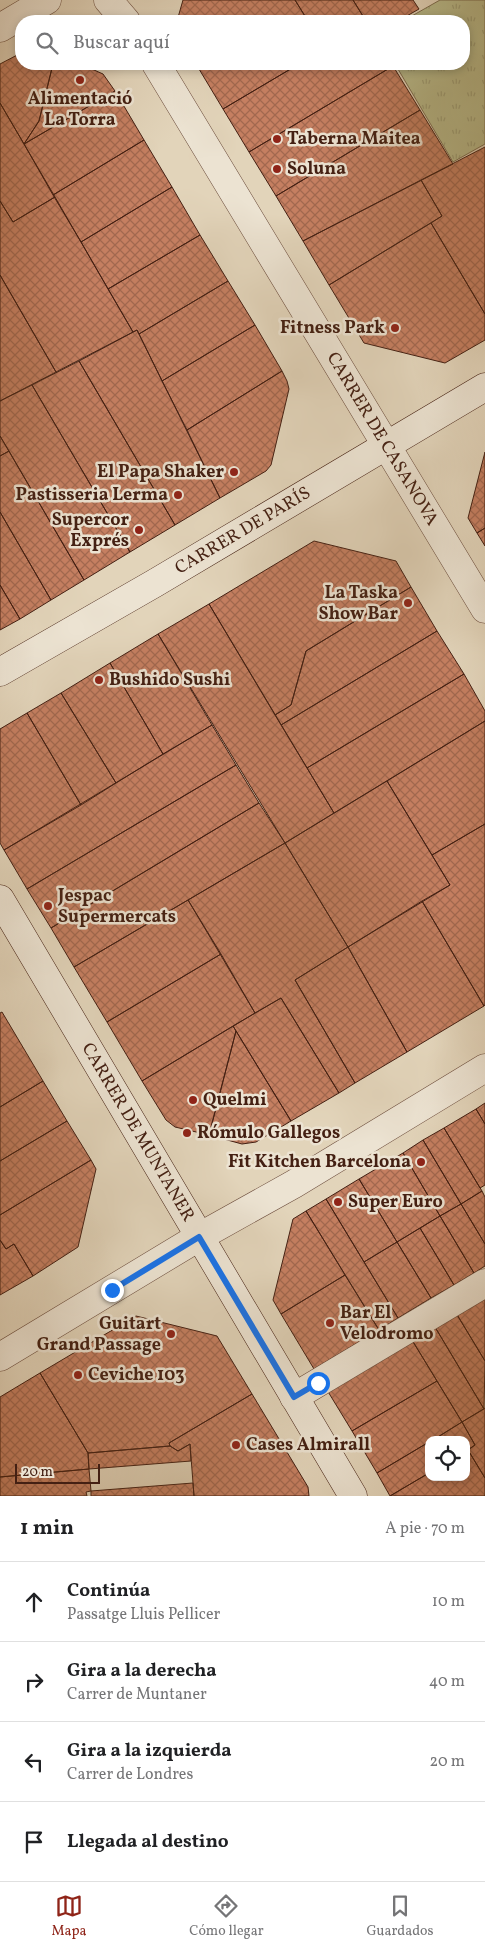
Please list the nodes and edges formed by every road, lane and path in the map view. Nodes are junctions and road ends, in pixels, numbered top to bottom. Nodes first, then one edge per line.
1 (47, 0) edge
2 (108, 0) edge
3 (22, 15) edge
4 (121, 15) edge
5 (15, 19) edge
6 (0, 28) edge
7 (160, 70) edge
8 (485, 387) edge
9 (386, 446) junction
10 (485, 608) edge
11 (0, 672) edge
12 (0, 899) edge
13 (485, 1068) edge
14 (199, 1237) junction
15 (485, 1283) edge
16 (0, 1356) edge
17 (294, 1397) junction
18 (353, 1496) edge

1 - 3 street
2 - 4 street
5 - 6 street
7 - 9 street, CARRER DE CASANOVA
8 - 9 street, CARRER DE PARÍS
9 - 10 street, CARRER DE CASANOVA
9 - 11 street, CARRER DE PARÍS
12 - 14 street, CARRER DE MUNTANER
13 - 14 street
14 - 16 street
14 - 17 street, CARRER DE MUNTANER
15 - 17 street
17 - 18 street, CARRER DE MUNTANER

